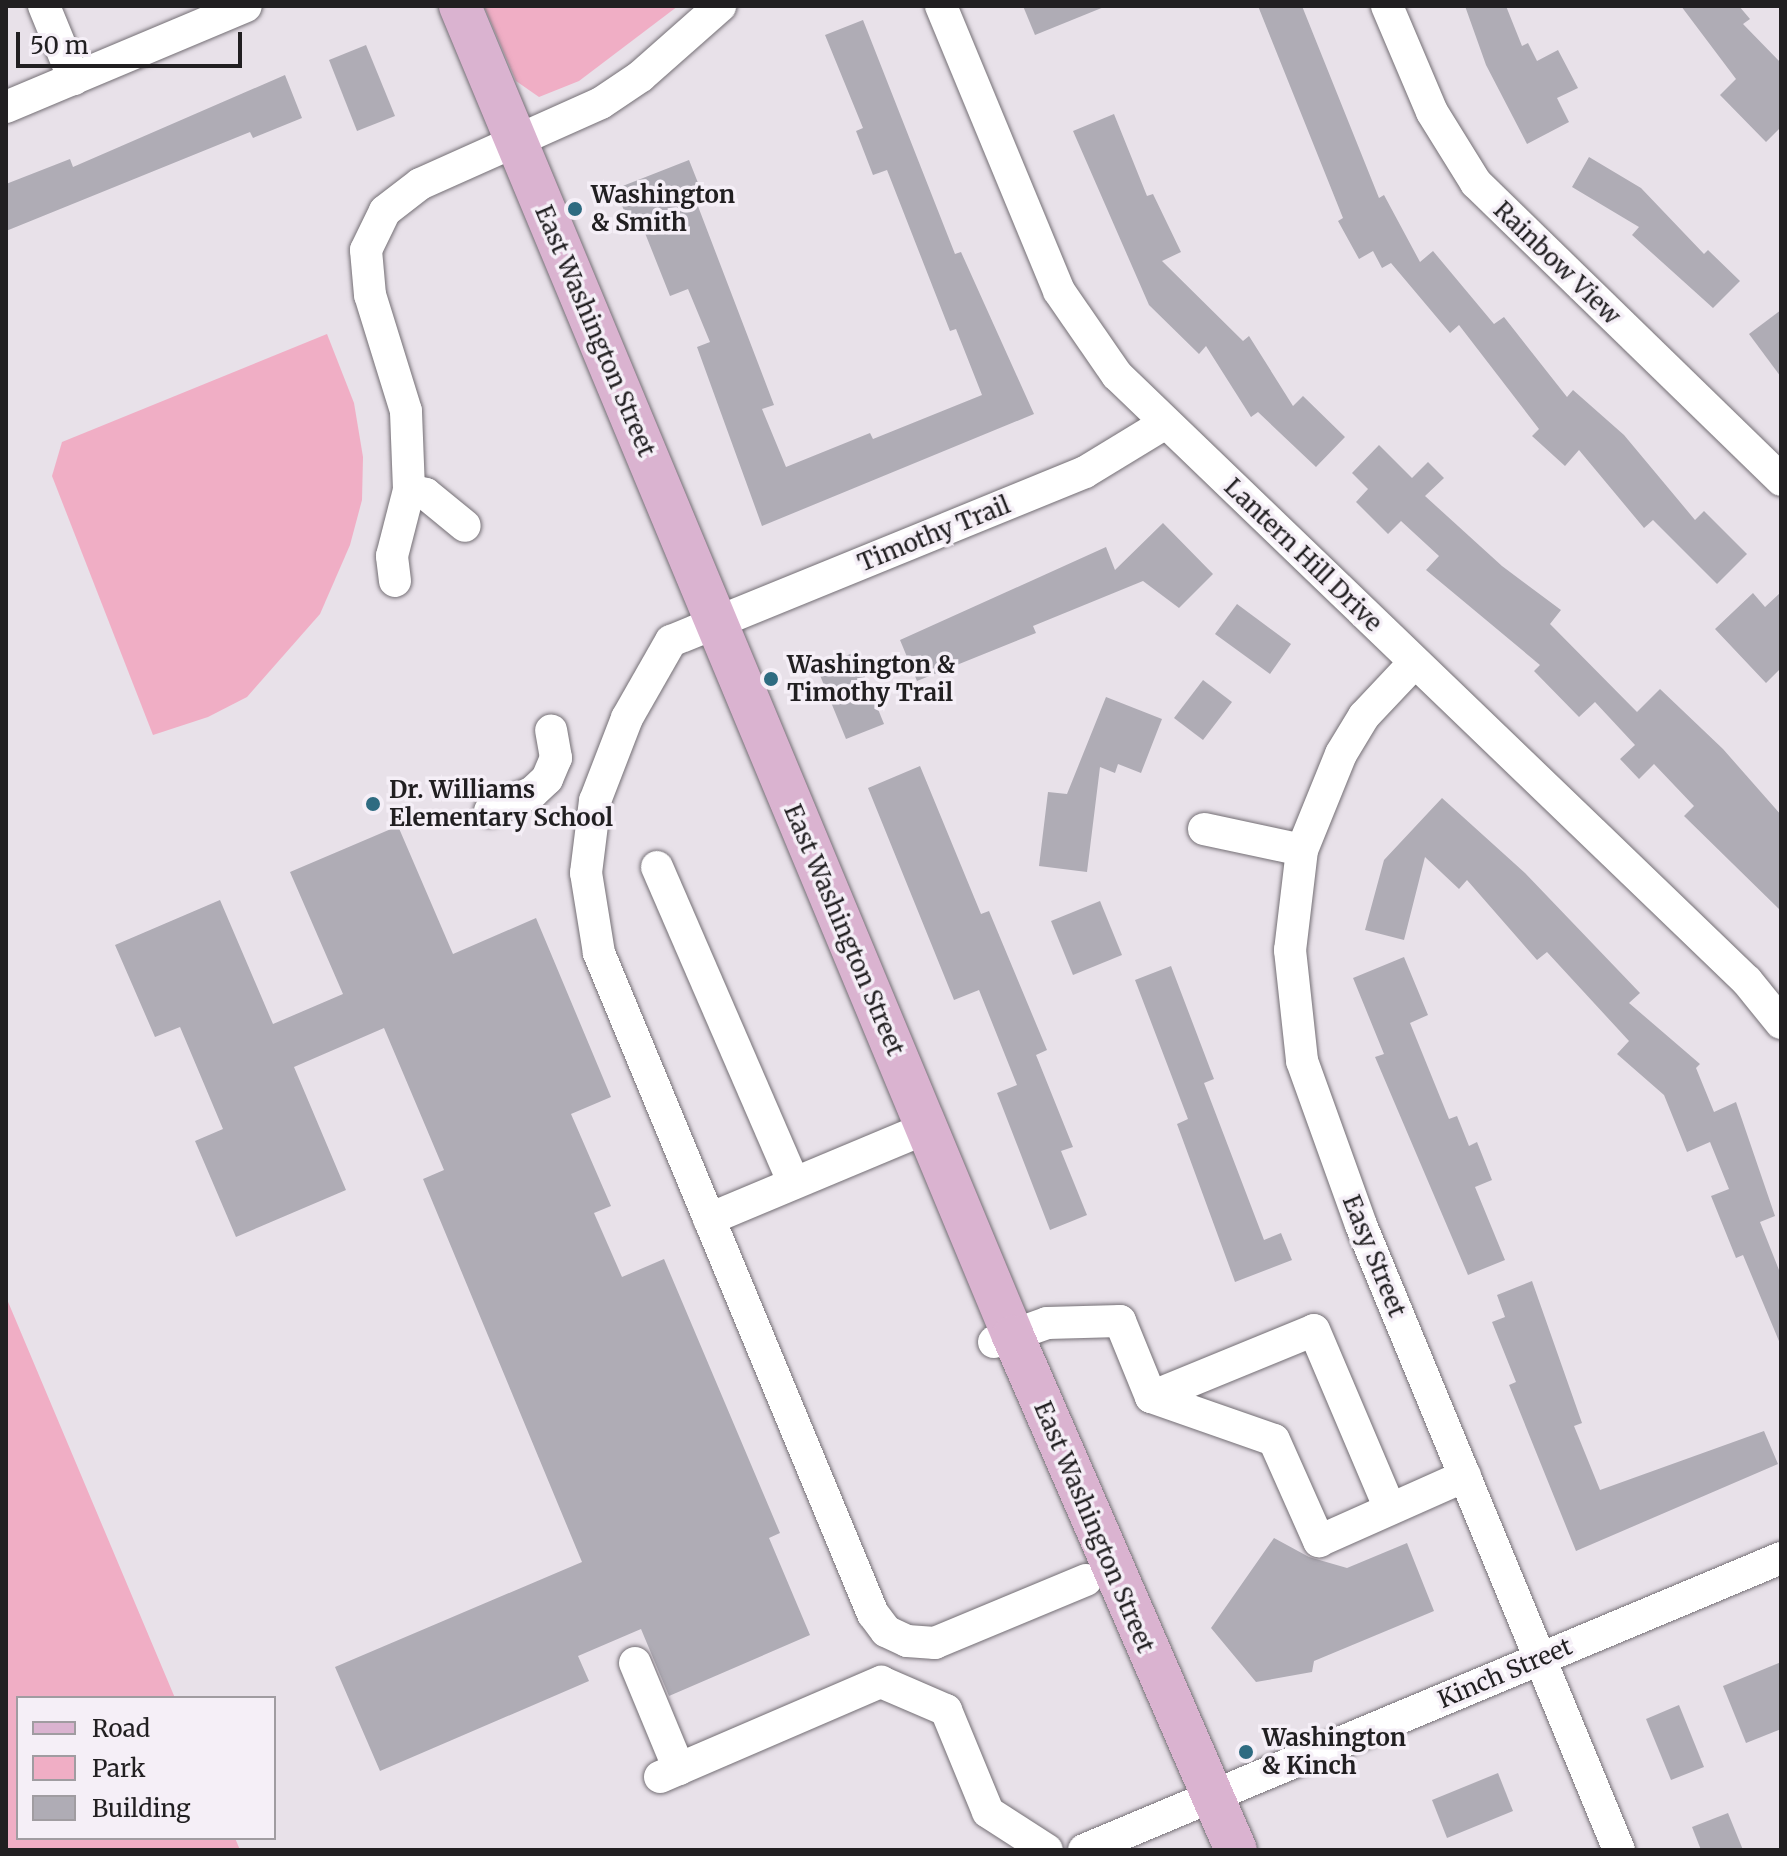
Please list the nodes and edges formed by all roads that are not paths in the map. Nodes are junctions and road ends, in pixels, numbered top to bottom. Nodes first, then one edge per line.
1 (44, 6) edge
2 (246, 6) edge
3 (429, 6) edge
4 (460, 6) edge
5 (720, 6) edge
6 (941, 6) edge
7 (1387, 6) edge
8 (74, 79) junction
9 (6, 107) edge
10 (505, 149) junction
11 (1164, 424) junction
12 (1781, 480) edge
13 (409, 490) junction
14 (465, 526) dead end
15 (395, 581) dead end
16 (706, 626) junction
17 (1414, 663) junction
18 (551, 730) dead end
19 (490, 811) dead end
20 (1204, 829) dead end
21 (1302, 850) junction
22 (657, 867) dead end
23 (1781, 1023) edge
24 (918, 1132) junction
25 (794, 1183) junction
26 (709, 1219) junction
27 (1003, 1339) junction
28 (1151, 1397) junction
29 (1465, 1476) junction
30 (1390, 1509) junction
31 (1781, 1558) edge
32 (1086, 1580) junction
33 (1539, 1659) junction
34 (635, 1663) dead end
35 (1197, 1803) junction
36 (1047, 1850) edge
37 (1084, 1850) edge
38 (1205, 1850) edge
39 (1236, 1850) edge
40 (1619, 1850) edge

1 - 8 street
2 - 8 street
3 - 10 main road, East Washington Street
4 - 10 main road, East Washington Street
5 - 10 street
6 - 11 street, Lantern Hill Drive
7 - 12 street, Rainbow View
8 - 9 street
10 - 13 street
10 - 16 main road, East Washington Street
11 - 16 street, Timothy Trail
11 - 17 street, Lantern Hill Drive
13 - 14 street
13 - 15 street
16 - 24 main road, East Washington Street
16 - 26 street, Timothy Trail
17 - 21 street, Easy Street
17 - 23 street, Lantern Hill Drive
18 - 19 street
20 - 21 street
21 - 29 street, Easy Street
22 - 25 street
24 - 25 street
24 - 27 main road, East Washington Street
25 - 26 street
26 - 32 street, Timothy Trail
27 - 28 street
27 - 32 main road, East Washington Street
27 - 35 main road, East Washington Street
28 - 30 street
28 - 30 street
29 - 30 street
29 - 33 street, Easy Street
31 - 33 street, Kinch Street
32 - 35 main road, East Washington Street
33 - 35 street, Kinch Street
33 - 40 street, Easy Street
34 - 36 street
35 - 37 street, Kinch Street
35 - 38 main road, East Washington Street
35 - 39 main road, East Washington Street

